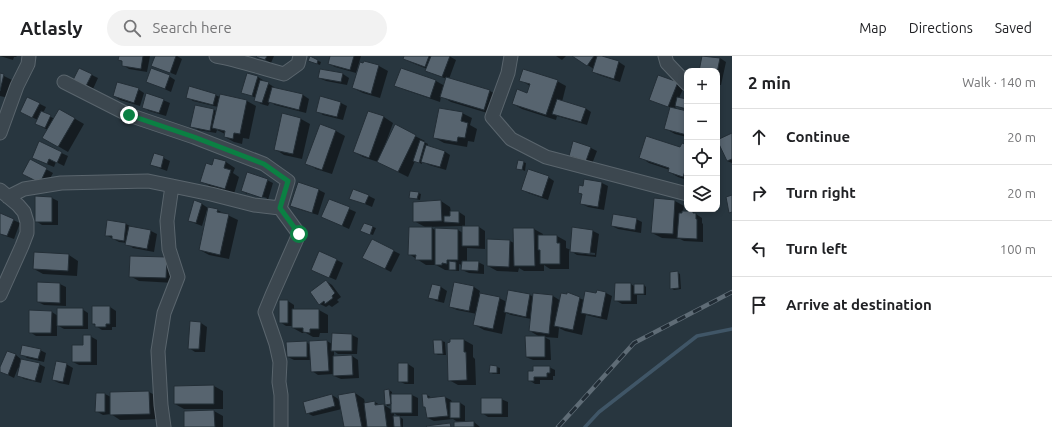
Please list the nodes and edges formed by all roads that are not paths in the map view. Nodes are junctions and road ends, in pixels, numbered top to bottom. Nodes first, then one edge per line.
1 (29, 56) edge
2 (216, 56) edge
3 (300, 56) edge
4 (511, 56) edge
5 (665, 56) edge
6 (684, 81) edge
7 (64, 82) dead end
8 (0, 133) edge
9 (172, 186) junction
10 (4, 193) edge
11 (684, 193) edge
12 (280, 208) junction
13 (0, 295) edge
14 (164, 427) edge
15 (281, 427) edge

1 - 8 street
2 - 3 street
4 - 11 street
5 - 6 street
7 - 12 street
9 - 10 street
9 - 12 street
9 - 14 street
10 - 13 street
12 - 15 street

